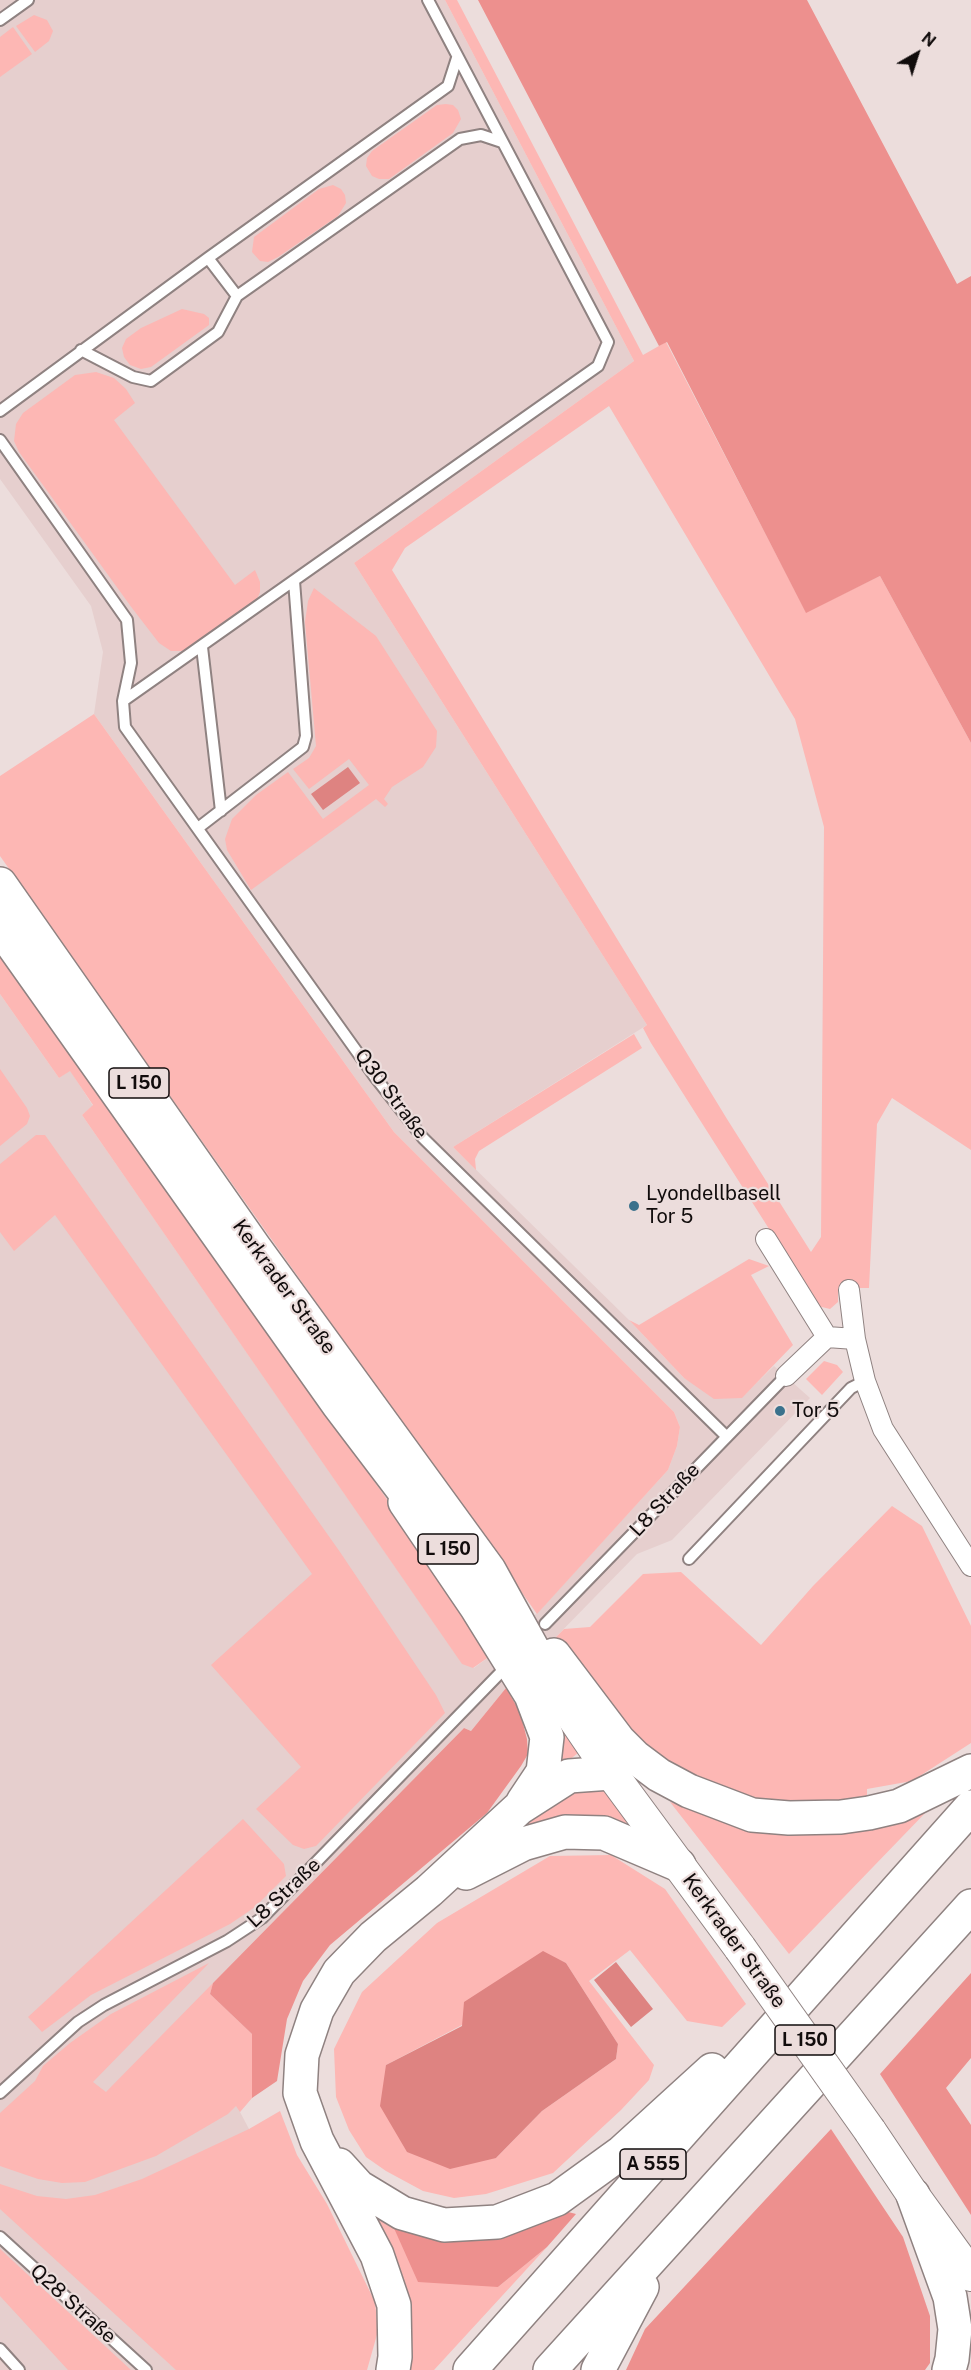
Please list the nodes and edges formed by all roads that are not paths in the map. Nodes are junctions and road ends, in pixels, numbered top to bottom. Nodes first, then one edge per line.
1 (28, 0) edge
2 (428, 0) edge
3 (0, 20) edge
4 (457, 58) junction
5 (502, 142) junction
6 (208, 258) junction
7 (237, 296) junction
8 (81, 350) junction
9 (0, 411) edge
10 (0, 440) edge
11 (294, 581) junction
12 (202, 647) junction
13 (123, 701) junction
14 (220, 811) junction
15 (198, 828) junction
16 (0, 884) edge
17 (0, 927) edge
18 (766, 1239) dead end
19 (849, 1290) dead end
20 (827, 1337) junction
21 (855, 1339) junction
22 (786, 1376) joint
23 (865, 1381) junction
24 (338, 1404) junction
25 (726, 1436) junction
26 (689, 1559) dead end
27 (971, 1566) edge
28 (489, 1570) junction
29 (545, 1624) dead end
30 (503, 1670) dead end
31 (558, 1695) junction
32 (971, 1771) edge
33 (611, 1773) junction
34 (971, 1807) edge
35 (519, 1808) junction
36 (679, 1865) junction
37 (429, 1892) junction
38 (971, 1906) edge
39 (836, 1958) junction
40 (0, 2093) edge
41 (317, 2141) junction
42 (913, 2195) junction
43 (0, 2236) edge
44 (668, 2240) junction
45 (971, 2275) edge
46 (0, 2349) edge
47 (19, 2370) edge
48 (146, 2370) edge
49 (393, 2370) edge
50 (470, 2370) edge
51 (550, 2370) edge
52 (598, 2370) edge
53 (949, 2370) edge

1 - 3 lane
2 - 4 lane
4 - 5 lane
4 - 6 lane
5 - 7 lane
5 - 11 lane
6 - 7 lane
6 - 8 lane
7 - 8 lane
8 - 9 lane
10 - 13 lane
11 - 12 lane
11 - 14 lane
12 - 13 lane
12 - 14 lane
13 - 15 lane, Q30 Straße
14 - 15 lane
15 - 25 lane, Q30 Straße
16 - 28 highway, Kerkrader Straße / L 150
17 - 24 highway, Kerkrader Straße / L 150
18 - 20 street
19 - 21 street
20 - 21 street
20 - 22 street
21 - 23 street
22 - 25 lane, L8 Straße
23 - 26 lane
23 - 27 street
24 - 31 highway, Kerkrader Straße / L 150
24 - 35 highway
25 - 29 lane, L8 Straße
28 - 31 highway, Kerkrader Straße / L 150
28 - 32 highway
30 - 40 lane, L8 Straße
31 - 33 main road, Kerkrader Straße / L 150
33 - 35 highway
33 - 36 main road, Kerkrader Straße / L 150
34 - 39 highway, A 555
35 - 37 highway
36 - 37 highway
36 - 42 main road, Kerkrader Straße / L 150, bridge
37 - 41 highway
38 - 44 highway, A 555
39 - 41 highway
39 - 50 highway, A 555
41 - 49 highway
42 - 45 main road, Kerkrader Straße / L 150
42 - 53 highway
43 - 48 lane, Q28 Straße
44 - 51 highway, A 555
44 - 52 highway
46 - 47 lane

